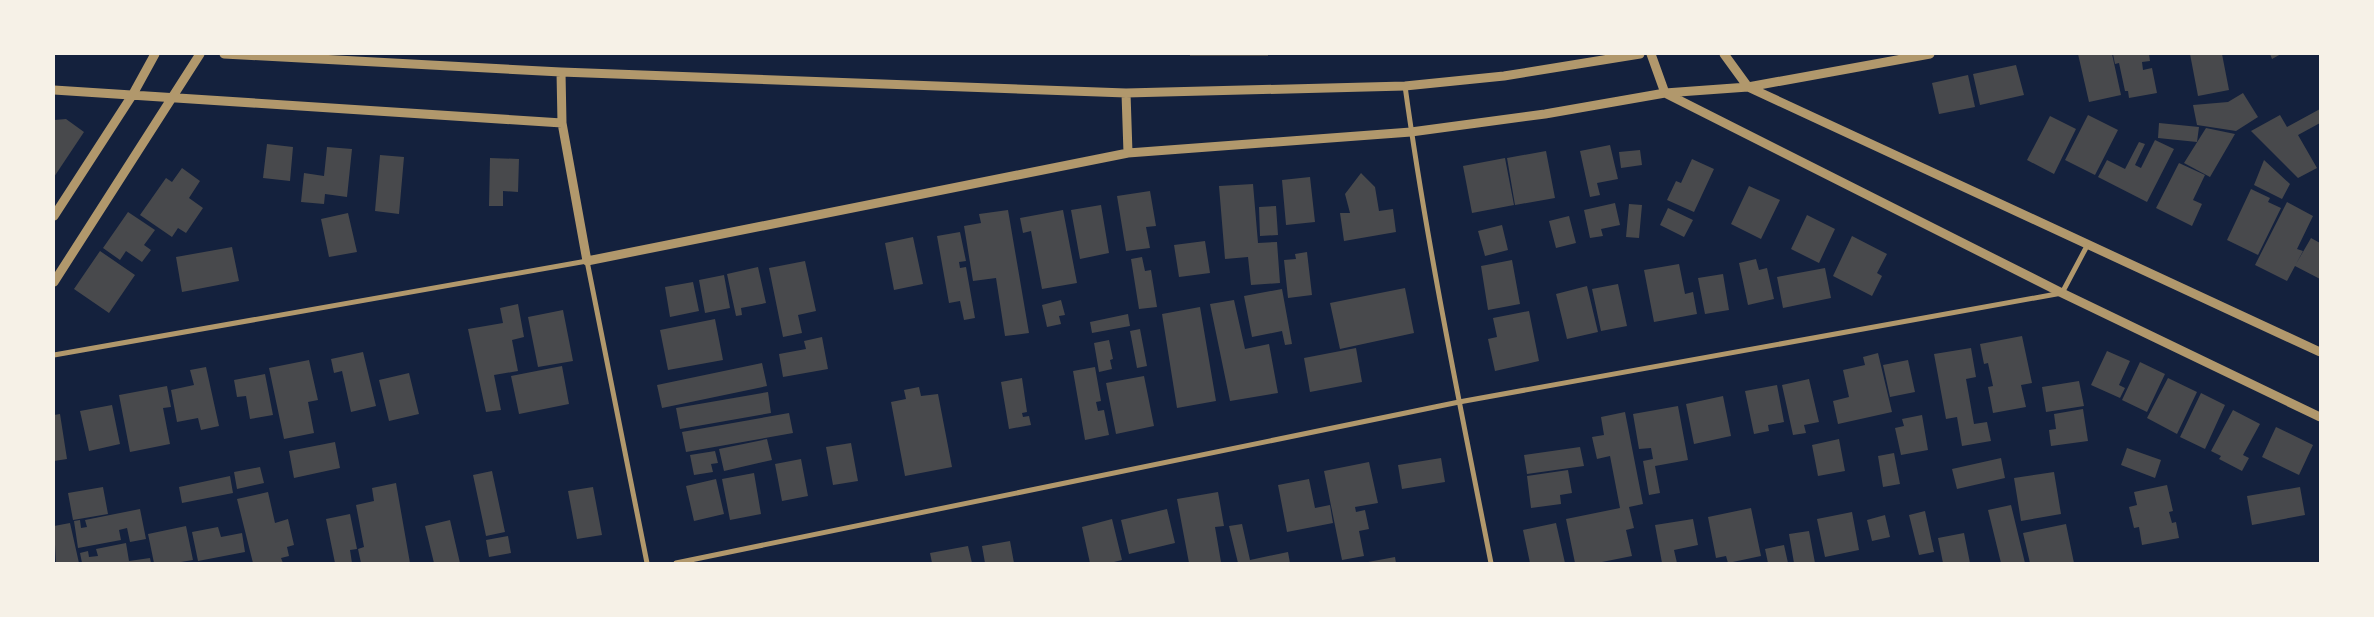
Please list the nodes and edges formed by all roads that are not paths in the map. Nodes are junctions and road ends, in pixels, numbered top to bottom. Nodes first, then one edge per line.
1 (155, 54) edge
2 (200, 54) edge
3 (224, 54) edge
4 (1640, 54) edge
5 (1651, 54) edge
6 (1724, 54) edge
7 (1930, 54) edge
8 (561, 72) junction
9 (1405, 86) junction
10 (1748, 87) junction
11 (54, 90) edge
12 (1126, 93) junction
13 (1665, 93) junction
14 (133, 94) junction
15 (172, 99) junction
16 (562, 123) junction
17 (1411, 132) junction
18 (1128, 153) junction
19 (54, 216) edge
20 (2089, 243) junction
21 (587, 261) junction
22 (54, 282) edge
23 (2062, 293) junction
24 (2320, 352) edge
25 (54, 354) edge
26 (1459, 402) junction
27 (2320, 417) edge
28 (647, 563) edge
29 (676, 563) edge
30 (1491, 563) edge

1 - 14 street
2 - 15 street
3 - 8 street
4 - 9 street
5 - 13 street
6 - 10 street
7 - 10 street
8 - 12 street
8 - 16 street
9 - 12 street
9 - 17 street
10 - 13 street
10 - 20 street
11 - 14 street
12 - 18 street
13 - 17 street
13 - 23 street
14 - 15 street
14 - 19 street
15 - 16 street
15 - 22 street
16 - 21 street
17 - 18 street
17 - 26 street
18 - 21 street
20 - 23 street
20 - 24 street
21 - 25 street
21 - 28 street
23 - 26 street
23 - 27 street
26 - 29 street
26 - 30 street

